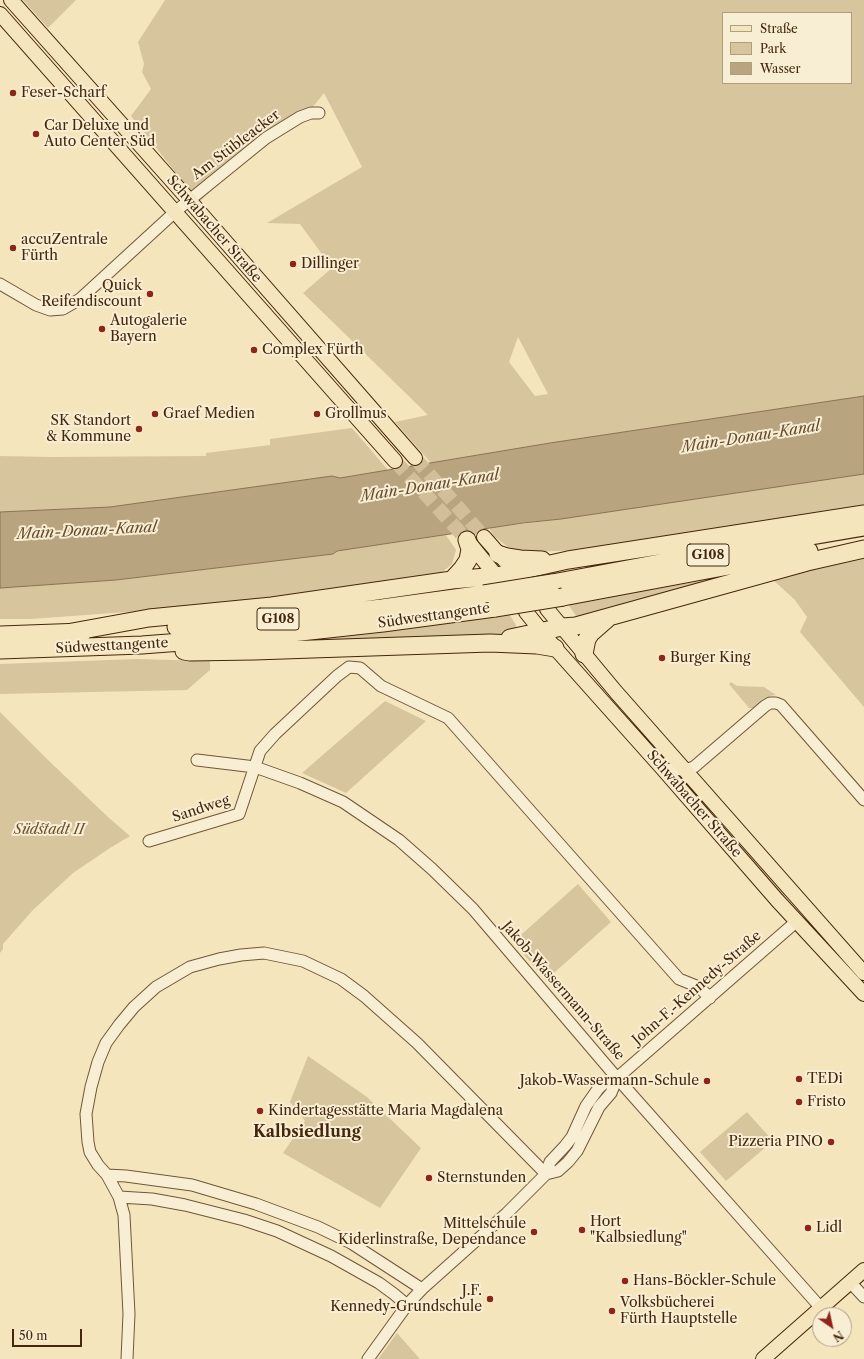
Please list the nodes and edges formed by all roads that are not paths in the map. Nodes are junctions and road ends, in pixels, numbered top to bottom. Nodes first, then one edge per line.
1 (11, 0) edge
2 (0, 14) edge
3 (319, 113) dead end
4 (189, 200) junction
5 (176, 211) junction
6 (0, 284) edge
7 (415, 458) tunnel mouth
8 (395, 461) tunnel mouth
9 (864, 514) edge
10 (864, 527) edge
11 (484, 537) tunnel mouth
12 (467, 540) joint
13 (864, 541) edge
14 (864, 549) edge
15 (498, 554) junction
16 (568, 560) junction
17 (509, 578) junction
18 (452, 580) junction
19 (547, 610) dead end
20 (526, 612) dead end
21 (609, 617) junction
22 (562, 627) junction
23 (542, 631) junction
24 (72, 632) junction
25 (0, 635) edge
26 (490, 643) junction
27 (142, 645) junction
28 (555, 648) junction
29 (0, 650) edge
30 (584, 654) junction
31 (197, 760) dead end
32 (254, 767) junction
33 (663, 769) junction
34 (685, 770) junction
35 (864, 800) edge
36 (149, 841) dead end
37 (797, 921) junction
38 (864, 973) edge
39 (864, 994) edge
40 (710, 998) junction
41 (617, 1078) junction
42 (546, 1174) junction
43 (107, 1175) junction
44 (118, 1197) junction
45 (864, 1270) edge
46 (850, 1282) junction
47 (422, 1289) junction
48 (864, 1297) edge
49 (407, 1305) junction
50 (820, 1307) edge
51 (822, 1307) edge
52 (812, 1316) edge
53 (127, 1359) edge
54 (368, 1359) edge
55 (763, 1359) edge

1 - 4 main road, Schwabacher Straße
2 - 5 main road, Schwabacher Straße
3 - 4 street, Am Stübleacker
4 - 5 street, Am Stübleacker
4 - 7 main road, Schwabacher Straße
5 - 6 street, Am Stübleacker
5 - 8 main road, Schwabacher Straße
9 - 16 highway
10 - 24 highway, Südwesttangente / G108, bridge
11 - 15 main road
12 - 17 main road
12 - 18 highway
13 - 27 highway, Südwesttangente / G108, bridge
14 - 21 highway
15 - 16 highway
15 - 17 main road
16 - 17 highway
17 - 18 highway
18 - 24 highway
19 - 22 main road, Schwabacher Straße
20 - 23 main road, Schwabacher Straße
21 - 22 highway
21 - 30 highway
22 - 23 highway
22 - 30 main road, Schwabacher Straße
23 - 26 highway
23 - 28 main road, Schwabacher Straße
24 - 25 highway, Südwesttangente / G108
26 - 27 highway
26 - 28 highway
27 - 29 highway, Südwesttangente / G108
28 - 33 main road, Schwabacher Straße
30 - 34 main road, Schwabacher Straße
31 - 32 street, Jakob-Wassermann-Straße
32 - 36 street, Sandweg
32 - 40 street
32 - 41 street, Jakob-Wassermann-Straße
33 - 34 street
33 - 37 main road, Schwabacher Straße
34 - 35 street
34 - 38 main road, Schwabacher Straße
37 - 39 main road, Schwabacher Straße
37 - 40 street, John-F.-Kennedy-Straße
40 - 41 street, John-F.-Kennedy-Straße
41 - 42 street, John-F.-Kennedy-Straße
41 - 50 street, Jakob-Wassermann-Straße
42 - 43 street
42 - 47 street, John-F.-Kennedy-Straße
43 - 44 street
43 - 47 street
44 - 49 street
44 - 53 street
45 - 46 main road
46 - 48 street
46 - 51 main road
47 - 49 street, John-F.-Kennedy-Straße
49 - 54 street, John-F.-Kennedy-Straße
52 - 55 main road

